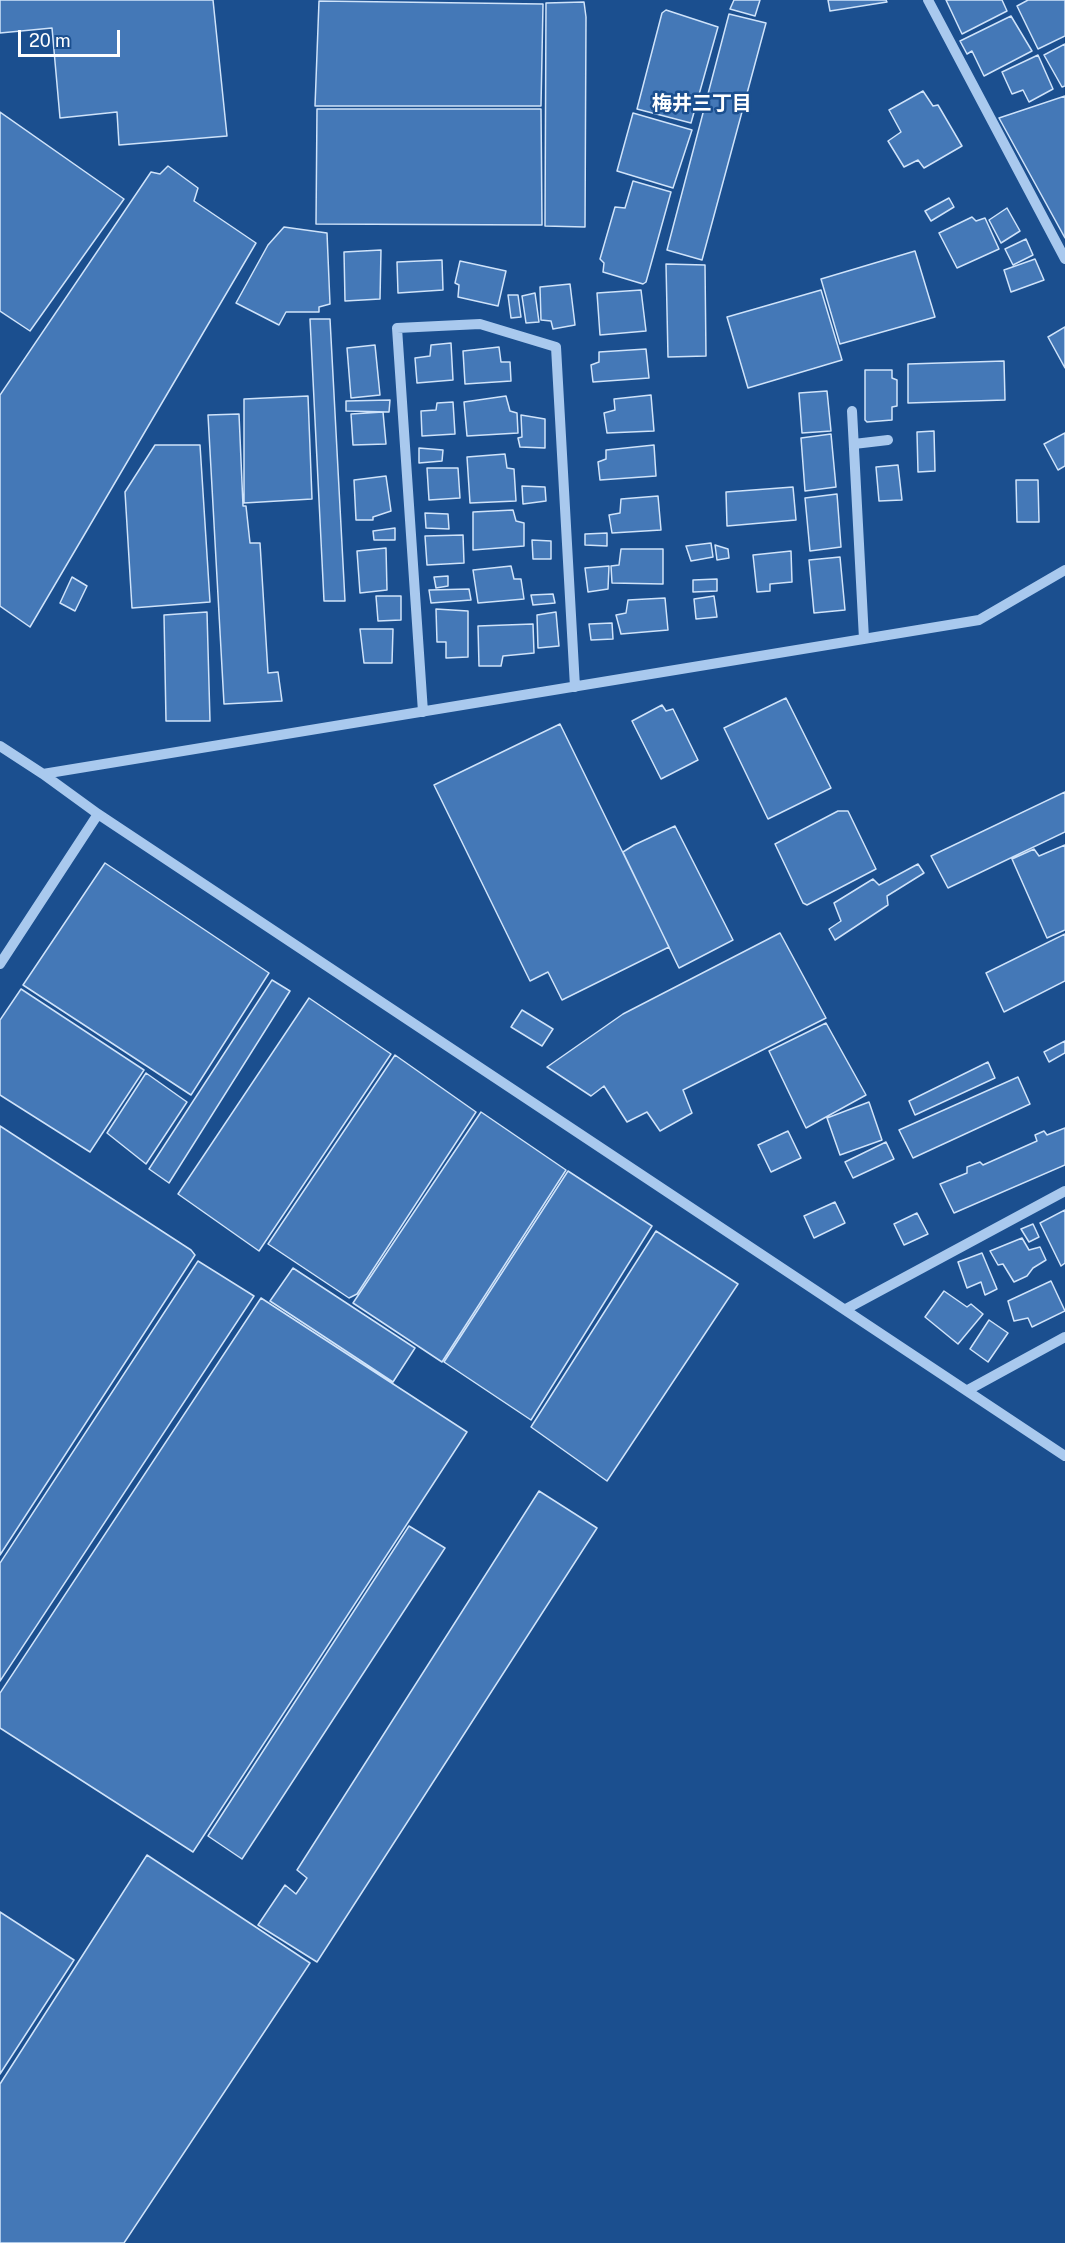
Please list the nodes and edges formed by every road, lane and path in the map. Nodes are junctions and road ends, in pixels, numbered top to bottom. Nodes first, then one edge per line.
1 (928, 0) edge
2 (1065, 259) edge
3 (852, 411) dead end
4 (888, 440) dead end
5 (854, 444) junction
6 (1065, 570) edge
7 (864, 639) junction
8 (575, 687) junction
9 (423, 712) junction
10 (0, 746) edge
11 (44, 774) junction
12 (98, 814) junction
13 (0, 964) edge
14 (1065, 1191) edge
15 (846, 1309) junction
16 (1065, 1337) edge
17 (968, 1390) junction
18 (1065, 1456) edge

1 - 2 street
3 - 5 street
4 - 5 street
5 - 7 street
6 - 7 street
7 - 8 street
8 - 9 street
8 - 9 street
9 - 11 street
10 - 11 street
11 - 12 street
12 - 13 street
12 - 15 street
14 - 15 street
15 - 17 street
16 - 17 street
17 - 18 street

